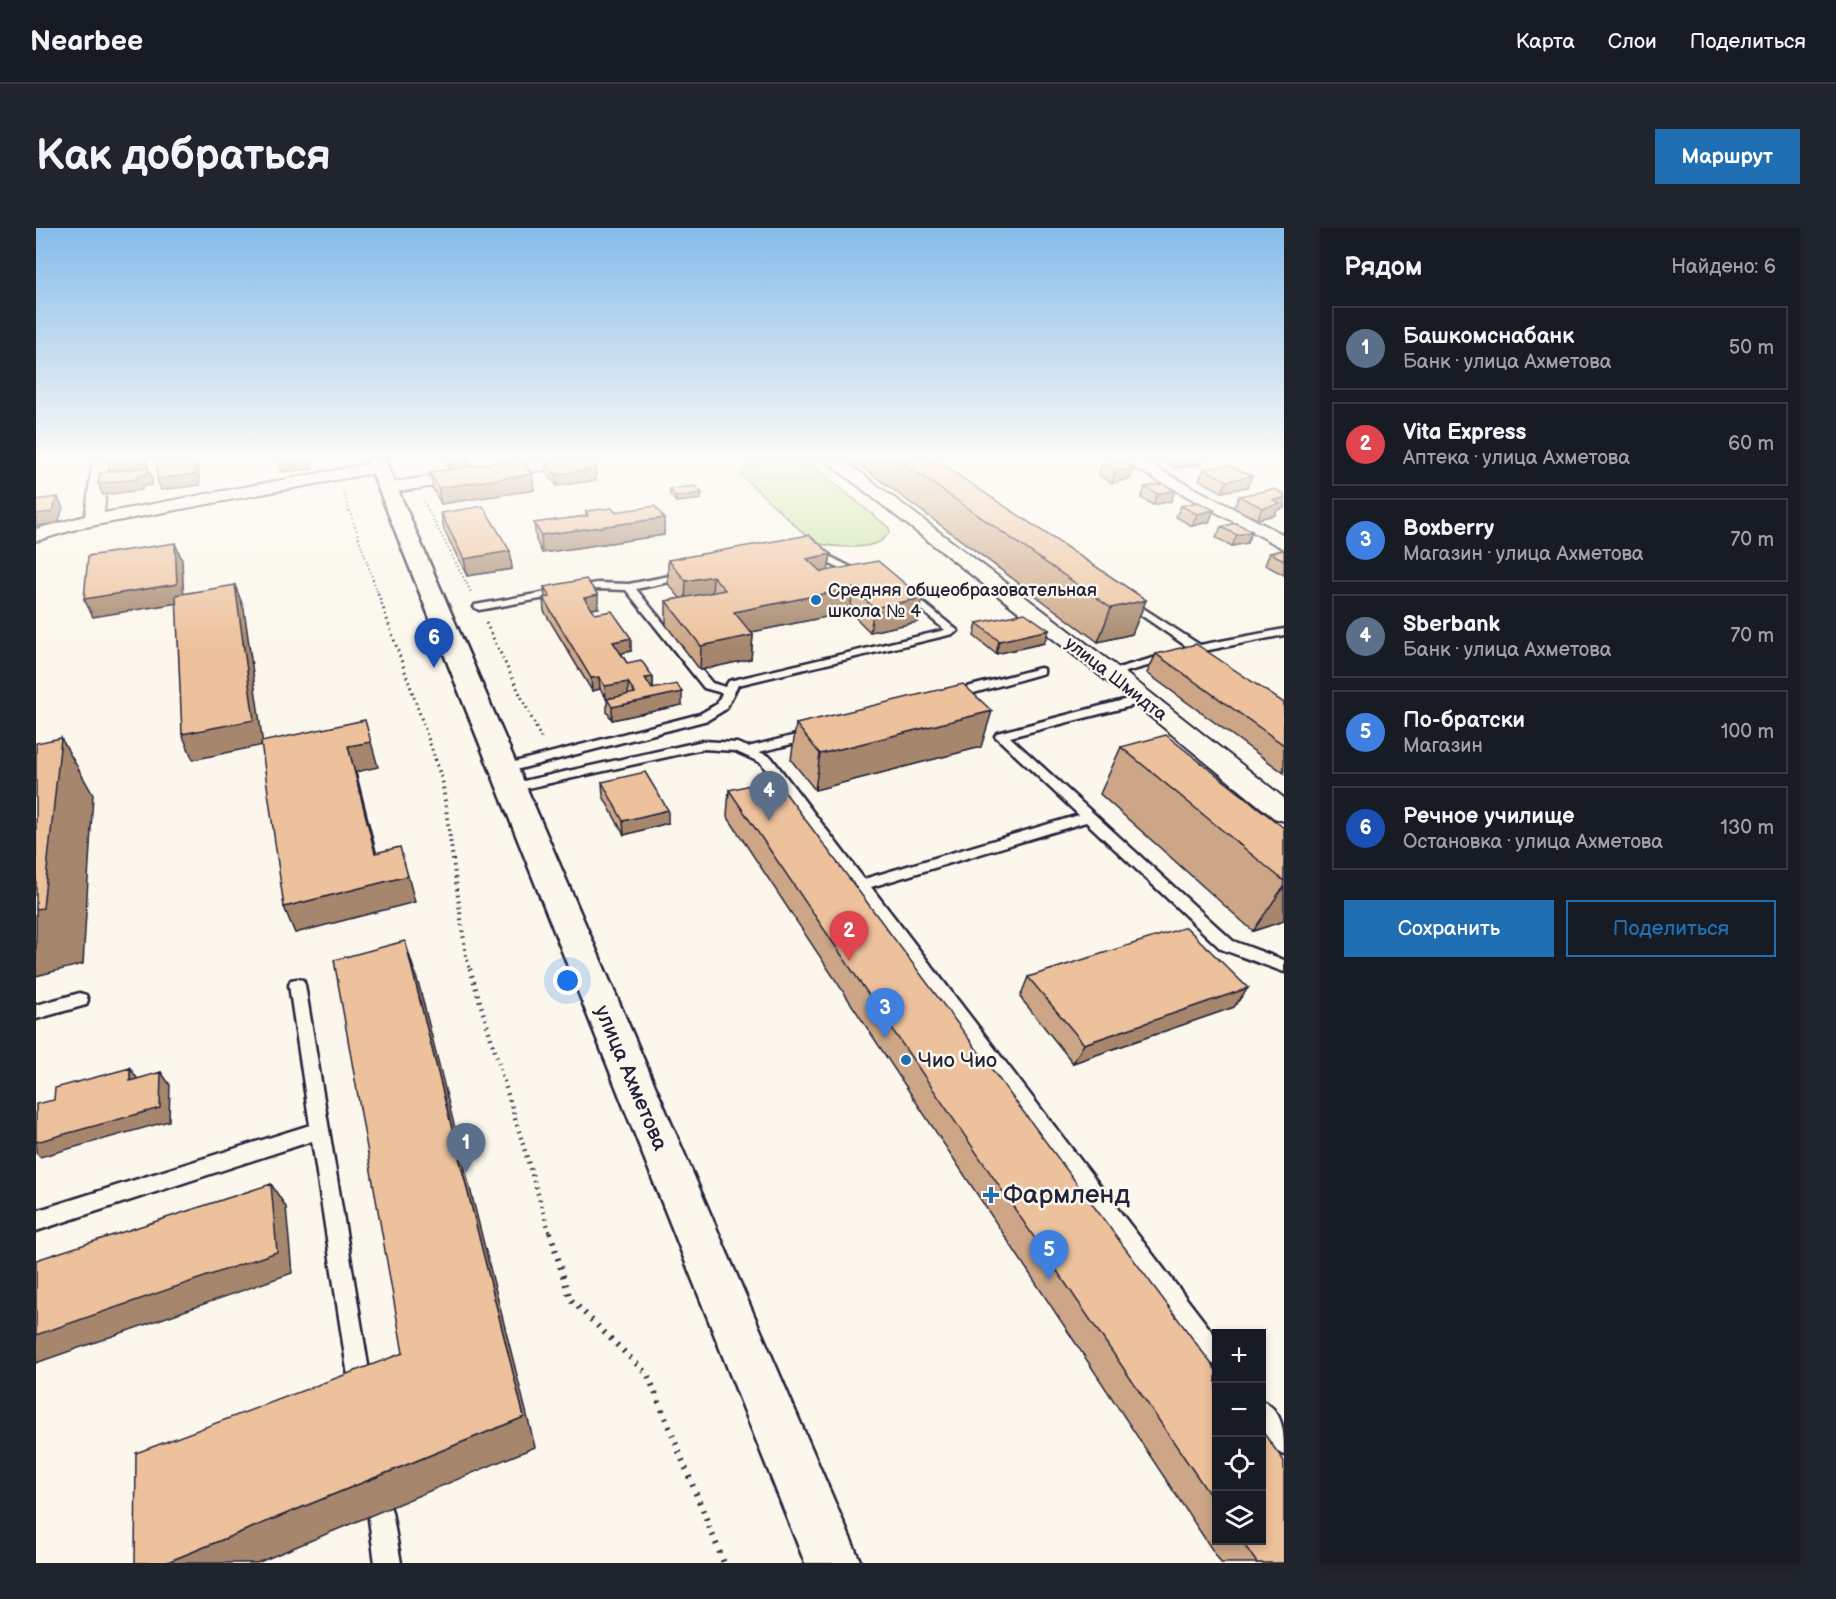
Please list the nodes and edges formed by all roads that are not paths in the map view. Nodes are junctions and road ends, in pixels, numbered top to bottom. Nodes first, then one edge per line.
1 (85, 522) edge
2 (402, 522) edge
3 (914, 522) edge
4 (1245, 522) edge
5 (36, 535) edge
6 (1284, 543) edge
7 (797, 554) edge
8 (696, 574) edge
9 (874, 578) edge
10 (894, 582) edge
11 (629, 587) junction
12 (1120, 597) edge
13 (478, 607) dead end
14 (1284, 632) edge
15 (1198, 648) junction
16 (1040, 671) dead end
17 (1111, 673) junction
18 (729, 691) junction
19 (955, 698) edge
20 (1143, 699) junction
21 (828, 731) edge
22 (748, 751) junction
23 (507, 778) junction
24 (1284, 812) edge
25 (1089, 817) junction
26 (860, 885) junction
27 (1284, 966) edge
28 (297, 985) dead end
29 (80, 1000) dead end
30 (36, 1012) edge
31 (320, 1130) junction
32 (36, 1221) edge
33 (1212, 1349) edge
34 (364, 1410) edge
35 (1266, 1418) edge
36 (1284, 1443) edge
37 (380, 1512) edge
38 (388, 1563) edge
39 (833, 1563) edge

1 - 5 street
2 - 23 main road, улица Ахметова
3 - 17 street, улица Шмидта
4 - 6 street
7 - 9 lane
8 - 11 lane
10 - 18 lane
11 - 13 lane
11 - 18 lane
12 - 15 lane
14 - 15 lane
15 - 17 lane
16 - 19 lane
17 - 20 street, улица Шмидта
18 - 23 lane
20 - 24 street, улица Шмидта
20 - 25 lane
21 - 22 lane
22 - 23 lane
22 - 26 lane
23 - 39 main road, улица Ахметова
25 - 26 lane
25 - 27 lane
26 - 33 lane
28 - 31 lane
29 - 30 lane
31 - 32 lane
31 - 34 lane
35 - 36 lane
37 - 38 lane

